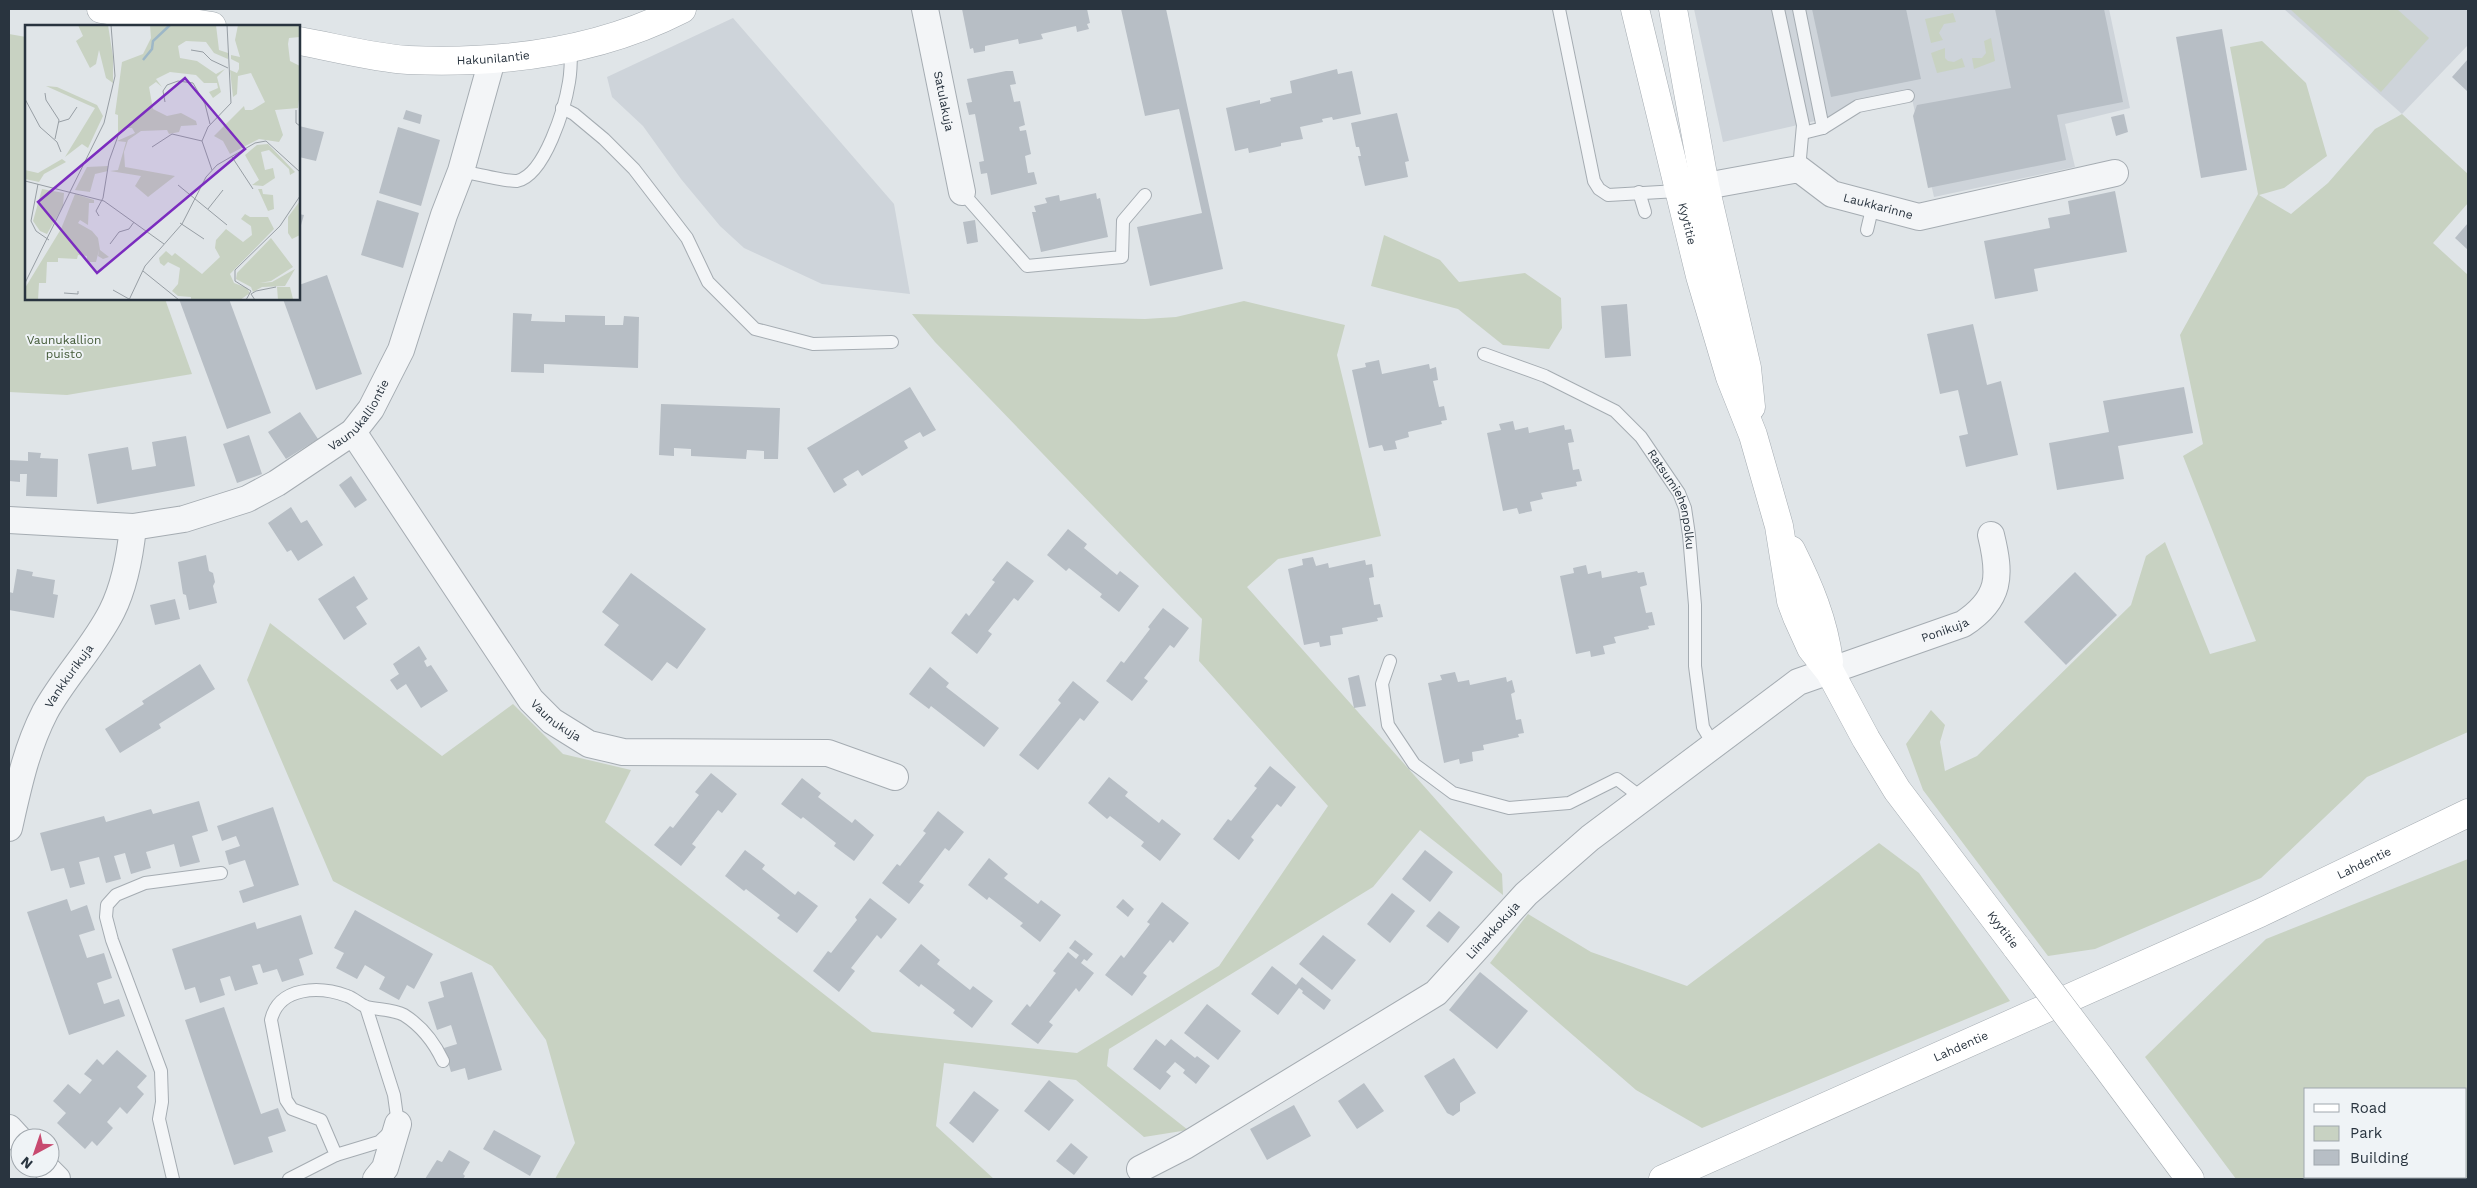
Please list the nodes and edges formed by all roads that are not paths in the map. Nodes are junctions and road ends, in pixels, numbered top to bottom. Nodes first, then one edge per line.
1 (101, 9) edge
2 (682, 9) edge
3 (925, 9) edge
4 (1559, 9) edge
5 (1635, 9) edge
6 (1673, 9) edge
7 (1778, 9) edge
8 (1799, 9) edge
9 (202, 20) edge
10 (300, 41) edge
11 (571, 48) junction
12 (492, 60) junction
13 (1908, 96) dead end
14 (562, 108) junction
15 (1824, 128) junction
16 (1803, 133) junction
17 (1799, 169) junction
18 (461, 171) junction
19 (2115, 173) dead end
20 (1705, 186) junction
21 (1678, 191) junction
22 (962, 192) joint
23 (1639, 192) junction
24 (1145, 195) dead end
25 (1873, 205) junction
26 (1645, 212) dead end
27 (1866, 230) dead end
28 (892, 342) dead end
29 (1484, 354) dead end
30 (353, 432) junction
31 (1753, 435) junction
32 (9, 520) edge
33 (133, 527) junction
34 (1991, 535) dead end
35 (1390, 661) dead end
36 (1830, 672) junction
37 (1713, 744) junction
38 (896, 777) dead end
39 (1642, 798) junction
40 (2468, 813) edge
41 (9, 828) edge
42 (2468, 832) edge
43 (221, 873) dead end
44 (2260, 913) junction
45 (366, 1007) junction
46 (443, 1061) dead end
47 (398, 1124) junction
48 (336, 1155) junction
49 (1140, 1169) dead end
50 (172, 1179) edge
51 (289, 1179) edge
52 (376, 1179) edge
53 (1663, 1179) edge
54 (2190, 1179) edge

1 - 9 main road
2 - 11 main road, Hakunilantie
3 - 22 street, Satulakuja
4 - 23 lane
5 - 21 main road, Kyytitie
6 - 20 main road, Kyytitie
7 - 16 lane
8 - 15 lane
10 - 12 main road, Hakunilantie
11 - 12 main road, Hakunilantie
11 - 14 lane
12 - 18 street, Vaunukalliontie
13 - 15 lane
14 - 18 lane
14 - 28 lane
15 - 16 lane
16 - 17 lane
17 - 20 street
17 - 25 street, Laukkarinne
18 - 30 street, Vaunukalliontie
19 - 25 street, Laukkarinne
20 - 21 street
20 - 31 main road, Kyytitie
21 - 23 lane
21 - 31 main road, Kyytitie
22 - 24 lane
23 - 26 lane
25 - 27 lane
29 - 37 lane, Ratsumiehenpolku
30 - 33 street, Vaunukalliontie
30 - 38 street, Vaunukuja
31 - 36 main road, Kyytitie
32 - 33 street, Vaunukalliontie
33 - 41 street, Vankkurikuja
34 - 36 street, Ponikuja
35 - 39 lane
36 - 37 street, Liinakkokuja
36 - 54 main road, Kyytitie, bridge
37 - 39 street, Liinakkokuja
39 - 49 street, Liinakkokuja
40 - 44 main road, Lahdentie
42 - 44 main road, Lahdentie
43 - 50 lane
44 - 53 main road, Lahdentie
45 - 46 lane
45 - 47 lane
45 - 48 lane
47 - 48 lane
47 - 52 street
48 - 51 lane

